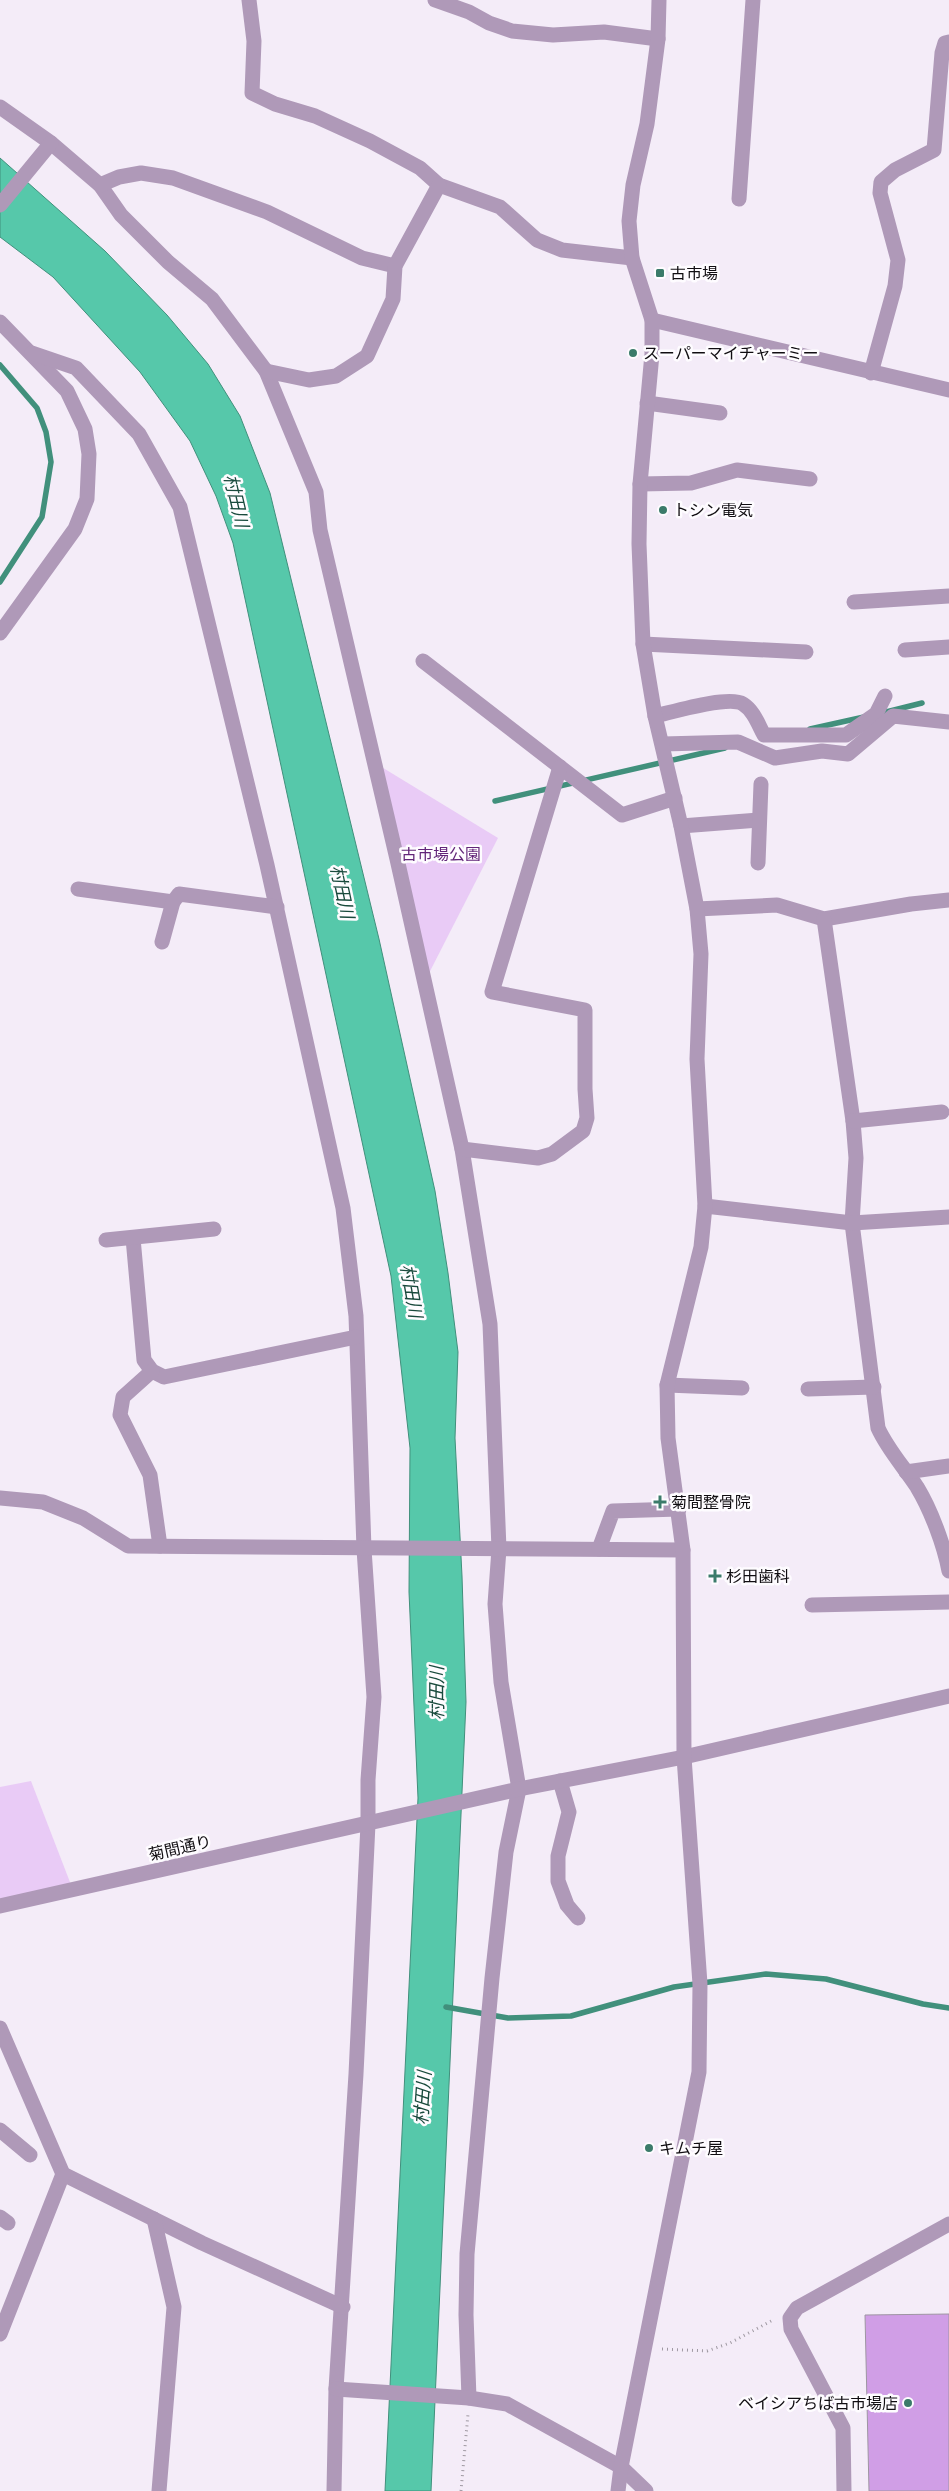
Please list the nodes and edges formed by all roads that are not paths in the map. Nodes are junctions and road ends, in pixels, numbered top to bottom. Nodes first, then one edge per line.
1 (249, 0) edge
2 (435, 0) edge
3 (659, 0) edge
4 (753, 0) edge
5 (658, 39) junction
6 (949, 42) edge
7 (0, 107) edge
8 (51, 143) junction
9 (100, 185) junction
10 (439, 185) junction
11 (739, 199) dead end
12 (0, 205) edge
13 (632, 258) junction
14 (395, 266) junction
15 (652, 320) junction
16 (0, 322) edge
17 (32, 353) junction
18 (266, 371) junction
19 (871, 373) junction
20 (949, 390) edge
21 (647, 403) junction
22 (720, 413) dead end
23 (810, 479) dead end
24 (640, 484) junction
25 (949, 596) edge
26 (854, 602) dead end
27 (0, 633) edge
28 (643, 644) junction
29 (949, 647) edge
30 (905, 650) dead end
31 (806, 652) dead end
32 (423, 661) dead end
33 (885, 696) dead end
34 (655, 716) junction
35 (949, 722) edge
36 (662, 744) junction
37 (560, 767) junction
38 (761, 784) dead end
39 (675, 798) junction
40 (759, 820) junction
41 (681, 826) junction
42 (758, 864) dead end
43 (78, 888) dead end
44 (949, 900) edge
45 (172, 902) junction
46 (277, 907) junction
47 (697, 908) junction
48 (824, 919) junction
49 (162, 942) dead end
50 (942, 1112) dead end
51 (853, 1121) junction
52 (462, 1149) junction
53 (705, 1206) junction
54 (949, 1218) edge
55 (852, 1223) junction
56 (214, 1229) dead end
57 (133, 1238) junction
58 (106, 1240) dead end
59 (356, 1337) junction
60 (152, 1371) junction
61 (667, 1385) junction
62 (874, 1387) junction
63 (742, 1388) dead end
64 (808, 1389) dead end
65 (949, 1466) edge
66 (906, 1472) junction
67 (0, 1498) edge
68 (679, 1509) junction
69 (160, 1546) junction
70 (364, 1549) junction
71 (599, 1549) junction
72 (499, 1550) junction
73 (683, 1550) junction
74 (949, 1571) edge
75 (949, 1602) edge
76 (812, 1605) dead end
77 (949, 1696) edge
78 (684, 1757) junction
79 (560, 1781) junction
80 (518, 1789) junction
81 (368, 1824) junction
82 (0, 1906) edge
83 (578, 1918) dead end
84 (0, 2028) edge
85 (0, 2130) edge
86 (30, 2155) dead end
87 (63, 2174) junction
88 (154, 2219) junction
89 (949, 2224) edge
90 (343, 2307) junction
91 (0, 2334) edge
92 (336, 2389) junction
93 (470, 2398) junction
94 (621, 2467) junction
95 (159, 2491) edge
96 (334, 2491) edge
97 (618, 2491) edge
98 (646, 2491) edge
99 (844, 2491) edge

1 - 10 street
2 - 5 street
3 - 5 street
4 - 11 street
5 - 13 street
6 - 19 street
7 - 8 street
8 - 9 street
8 - 12 street
9 - 14 street
9 - 18 street
10 - 13 street
10 - 14 street
13 - 15 street
14 - 18 street
15 - 19 street
15 - 21 street
16 - 17 street
17 - 27 street
17 - 46 street
18 - 52 street
19 - 20 street
21 - 22 street
21 - 24 street
23 - 24 street
24 - 28 street
25 - 26 street
28 - 31 street
28 - 34 street
29 - 30 street
32 - 37 street
33 - 34 street
34 - 36 street
35 - 36 street
36 - 39 street
37 - 39 street
37 - 52 street
38 - 40 street
39 - 41 street
40 - 41 street
40 - 42 street
41 - 47 street
43 - 45 street
44 - 48 street
45 - 46 street
45 - 49 street
46 - 59 street
47 - 48 street
47 - 53 street
48 - 51 street
50 - 51 street
51 - 55 street
52 - 72 street
53 - 55 street
53 - 61 street
54 - 55 street
55 - 62 street
56 - 57 street
57 - 58 street
57 - 60 street
59 - 60 street
59 - 70 street
60 - 69 street
61 - 63 street
61 - 68 street
62 - 64 street
62 - 66 street
65 - 66 street
66 - 74 street
67 - 69 street
68 - 71 street
68 - 73 street
69 - 70 street
70 - 72 street
70 - 81 street
71 - 72 street
71 - 73 street
72 - 80 street
73 - 78 street
75 - 76 street
77 - 78 street, 菊間通り
78 - 79 street, 菊間通り
78 - 94 street
79 - 80 street, 菊間通り
79 - 83 street
80 - 81 street, 菊間通り
80 - 93 street
81 - 82 street, 菊間通り
81 - 90 street
84 - 87 street
85 - 86 street
87 - 88 street
87 - 91 street
88 - 90 street
88 - 95 street
89 - 99 street
90 - 92 street
92 - 93 street
92 - 96 street
93 - 94 street
94 - 97 street
94 - 98 street

